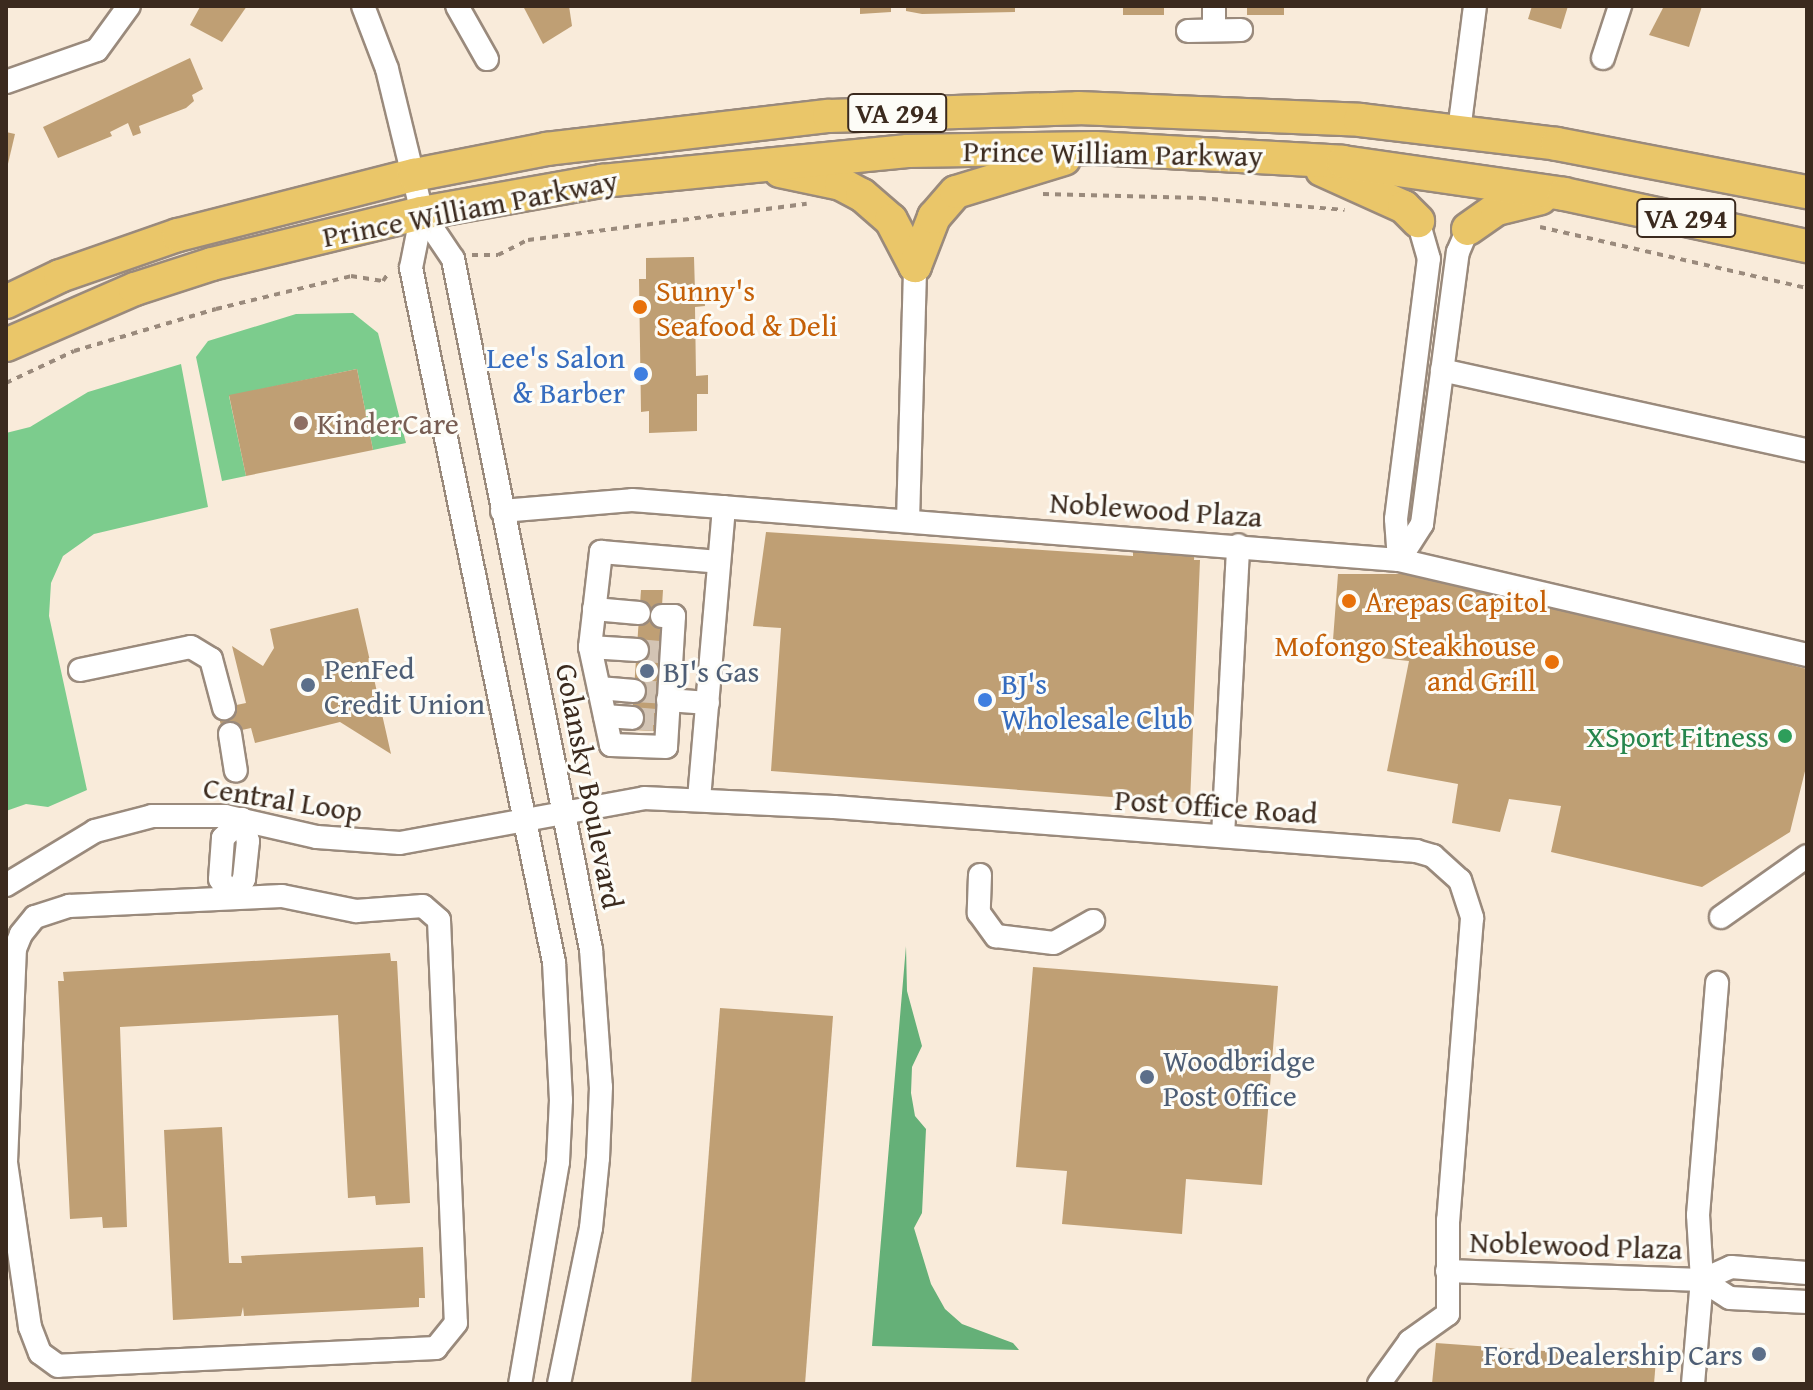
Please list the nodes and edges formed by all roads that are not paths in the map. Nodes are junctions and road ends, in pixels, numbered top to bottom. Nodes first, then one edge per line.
1 (129, 6) edge
2 (363, 6) edge
3 (457, 6) edge
4 (1214, 6) edge
5 (1475, 6) edge
6 (1620, 6) edge
7 (1214, 30) junction
8 (1241, 30) dead end
9 (1188, 31) dead end
10 (1603, 58) dead end
11 (487, 59) dead end
12 (6, 82) edge
13 (1459, 131) junction
14 (1102, 148) junction
15 (1298, 159) junction
16 (745, 164) junction
17 (414, 175) junction
18 (1807, 192) edge
19 (1564, 194) junction
20 (422, 213) junction
21 (1418, 221) joint
22 (1468, 229) joint
23 (1807, 246) edge
24 (915, 266) junction
25 (6, 302) edge
26 (6, 345) edge
27 (1442, 370) junction
28 (1807, 450) edge
29 (724, 507) junction
30 (502, 511) junction
31 (908, 521) junction
32 (1238, 545) junction
33 (1399, 560) junction
34 (719, 562) junction
35 (594, 609) junction
36 (590, 647) junction
37 (656, 651) junction
38 (1807, 655) edge
39 (80, 670) dead end
40 (599, 688) junction
41 (708, 703) junction
42 (655, 705) junction
43 (224, 708) dead end
44 (605, 716) junction
45 (230, 734) dead end
46 (236, 771) dead end
47 (699, 799) junction
48 (565, 811) junction
49 (242, 819) junction
50 (526, 821) junction
51 (1223, 836) junction
52 (1807, 856) edge
53 (980, 875) dead end
54 (6, 885) edge
55 (232, 898) junction
56 (1721, 917) dead end
57 (1093, 921) dead end
58 (1717, 983) dead end
59 (1447, 1271) junction
60 (1807, 1273) edge
61 (1702, 1280) junction
62 (1807, 1302) edge
63 (201, 1361) junction
64 (201, 1384) edge
65 (520, 1384) edge
66 (559, 1384) edge
67 (1379, 1384) edge
68 (1693, 1384) edge

1 - 12 street
2 - 17 street, Golansky Boulevard
3 - 11 street
4 - 7 street
5 - 13 street
6 - 10 street
7 - 8 street
7 - 9 street
13 - 17 highway, Prince William Parkway / VA 294
13 - 18 highway, Prince William Parkway / VA 294
14 - 15 highway, Prince William Parkway / VA 294
14 - 16 highway, Prince William Parkway / VA 294
14 - 24 highway
15 - 19 highway, Prince William Parkway / VA 294
15 - 21 highway
16 - 20 highway, Prince William Parkway / VA 294
16 - 24 highway
17 - 20 street, Golansky Boulevard
17 - 25 highway, Prince William Parkway / VA 294
19 - 22 highway
19 - 23 highway, Prince William Parkway / VA 294
20 - 26 highway, Prince William Parkway / VA 294
20 - 30 street, Golansky Boulevard
20 - 50 street, Golansky Boulevard
21 - 33 street
22 - 27 street
24 - 31 street
27 - 28 street
27 - 33 street
29 - 30 street, Noblewood Plaza
29 - 31 street, Noblewood Plaza
29 - 34 street
30 - 48 street, Golansky Boulevard
31 - 32 street, Noblewood Plaza
32 - 33 street, Noblewood Plaza
32 - 51 street
33 - 38 street, Noblewood Plaza
34 - 35 street
34 - 41 street
35 - 36 street
35 - 37 street
36 - 37 street
36 - 40 street
37 - 42 street
39 - 43 street
40 - 42 street
40 - 44 street
41 - 42 street
41 - 47 street
42 - 44 street
42 - 44 street
45 - 46 street
47 - 48 street, Post Office Road
47 - 51 street, Post Office Road
48 - 50 street, Central Loop
48 - 66 street, Golansky Boulevard
49 - 50 street, Central Loop
49 - 54 street, Central Loop
49 - 55 street
50 - 65 street, Golansky Boulevard
51 - 59 street, Post Office Road
52 - 56 street
53 - 57 street
55 - 63 street
55 - 63 street
58 - 61 street
59 - 61 street, Noblewood Plaza
59 - 67 street, Post Office Road
60 - 61 street, Noblewood Plaza
61 - 62 street, Noblewood Plaza
61 - 68 street, Noblewood Plaza
63 - 64 street

